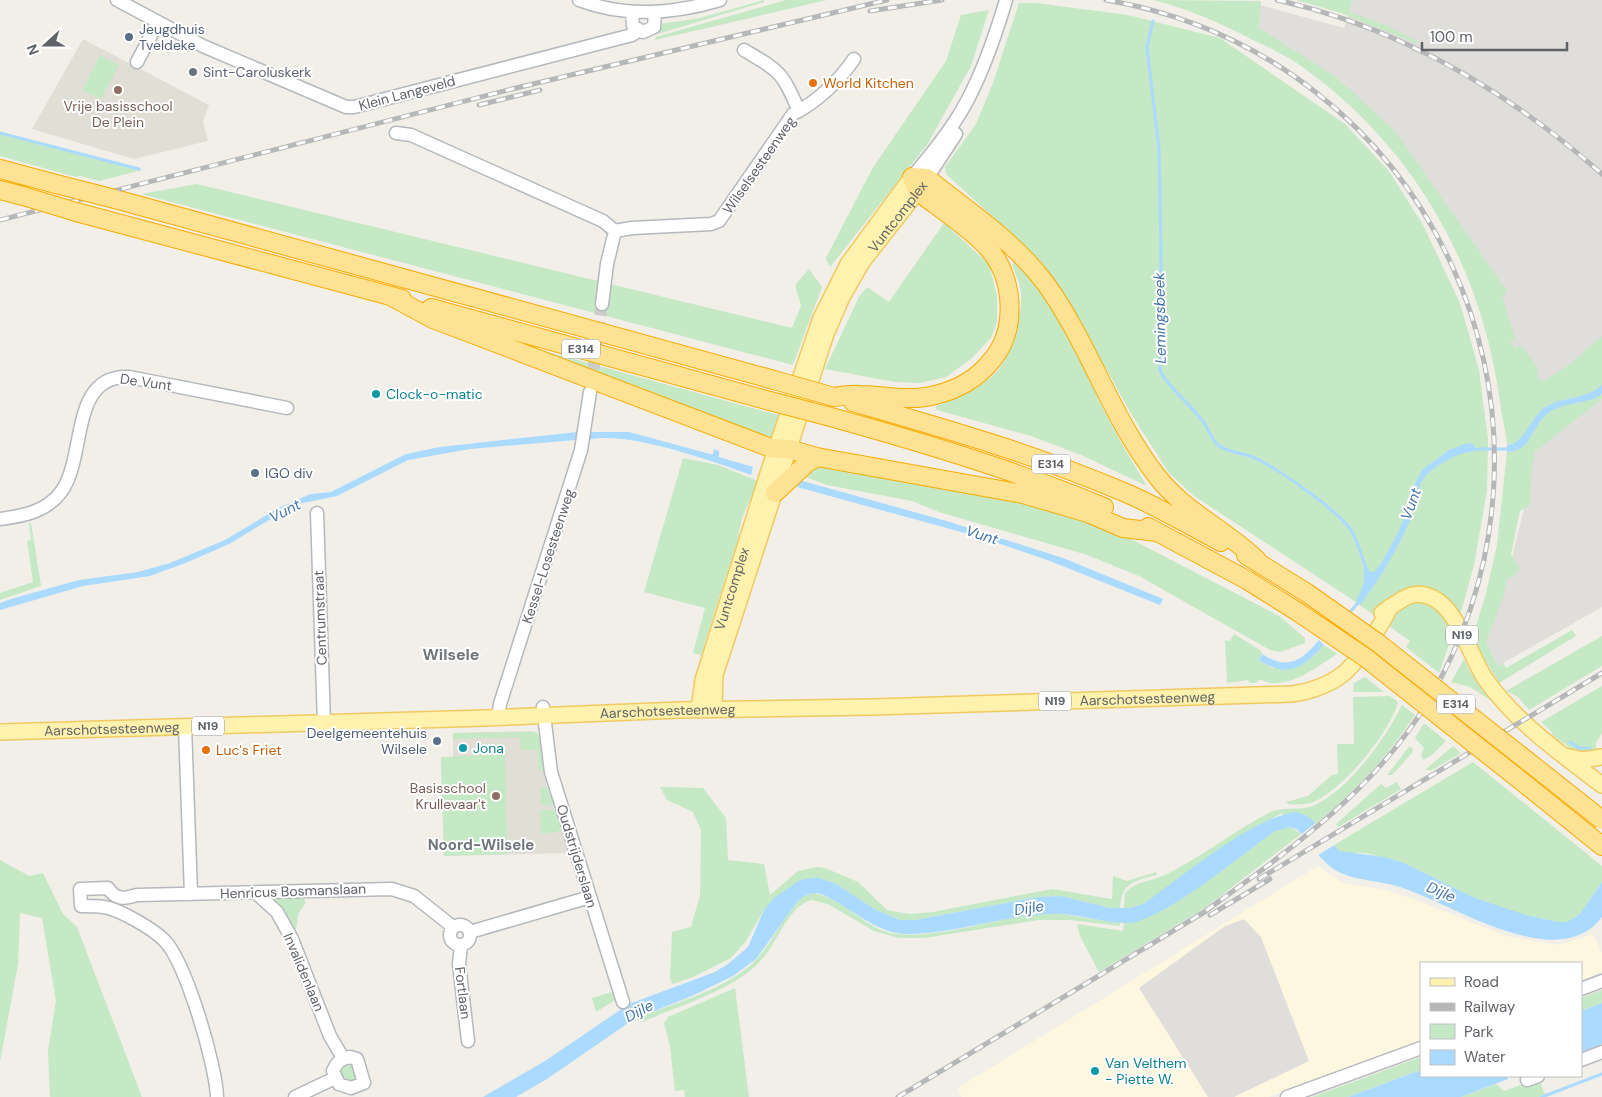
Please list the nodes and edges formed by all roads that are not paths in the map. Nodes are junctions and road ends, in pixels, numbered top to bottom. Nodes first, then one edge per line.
1 (117, 0) edge
2 (720, 0) edge
3 (584, 1) edge
4 (1007, 6) edge
5 (632, 12) junction
6 (655, 12) junction
7 (158, 22) junction
8 (638, 31) junction
9 (744, 50) dead end
10 (854, 58) dead end
11 (137, 62) dead end
12 (799, 111) junction
13 (396, 133) dead end
14 (0, 169) edge
15 (919, 182) junction
16 (0, 190) edge
17 (615, 231) junction
18 (392, 297) junction
19 (602, 304) tunnel mouth
20 (590, 392) tunnel mouth
21 (834, 397) junction
22 (287, 408) dead end
23 (796, 449) junction
24 (775, 492) junction
25 (317, 514) dead end
26 (0, 519) edge
27 (1157, 532) junction
28 (1257, 560) junction
29 (707, 709) junction
30 (544, 711) junction
31 (498, 718) junction
32 (324, 723) junction
33 (185, 726) junction
34 (0, 732) edge
35 (1564, 755) junction
36 (1602, 757) edge
37 (1602, 785) edge
38 (1602, 820) edge
39 (1602, 846) edge
40 (256, 893) junction
41 (191, 894) junction
42 (590, 897) junction
43 (123, 899) junction
44 (120, 913) junction
45 (453, 927) junction
46 (470, 932) junction
47 (461, 946) junction
48 (1602, 981) edge
49 (1582, 989) edge
50 (623, 1002) dead end
51 (468, 1041) dead end
52 (1420, 1048) edge
53 (1602, 1052) edge
54 (342, 1058) junction
55 (1582, 1060) edge
56 (335, 1078) junction
57 (218, 1097) edge
58 (295, 1097) edge
59 (1287, 1097) edge

1 - 7 street, Klein Langeveld
2 - 6 street
3 - 5 street
4 - 15 street, Vuntcomplex
5 - 6 street
5 - 8 street
6 - 8 street, Klein Langeveld
7 - 8 street, Klein Langeveld
7 - 11 street
9 - 12 street, Wilselsesteenweg
10 - 12 street, Wilselsesteenweg
12 - 17 street, Wilselsesteenweg
13 - 17 street
14 - 21 highway, E314, bridge
15 - 21 highway
15 - 23 main road, Vuntcomplex
15 - 23 main road, Vuntcomplex
15 - 28 highway
16 - 18 highway, E314, bridge
17 - 19 street
18 - 23 highway
18 - 27 highway, E314, bridge
20 - 31 street, Kessel-Losesteenweg
21 - 28 highway, E314
22 - 26 street, De Vunt
23 - 24 main road, Vuntcomplex
23 - 24 highway
23 - 27 highway
23 - 29 main road, Vuntcomplex
24 - 29 main road, Vuntcomplex
25 - 32 street, Centrumstraat
27 - 39 highway, E314, bridge
28 - 38 highway, E314, bridge
29 - 30 main road, Aarschotsesteenweg / N19
29 - 35 main road, Aarschotsesteenweg / N19
30 - 31 main road, Aarschotsesteenweg / N19
30 - 42 street, Oudstrijderslaan
31 - 32 main road, Aarschotsesteenweg / N19
32 - 33 main road, Aarschotsesteenweg / N19
33 - 34 main road, Aarschotsesteenweg / N19
33 - 41 street
35 - 36 main road
35 - 37 main road, N19
40 - 41 street, Henricus Bosmanslaan
40 - 45 street, Henricus Bosmanslaan
40 - 54 street, Invalidenlaan
41 - 43 street, Henricus Bosmanslaan
42 - 46 street
42 - 50 street, Oudstrijderslaan
43 - 44 street
43 - 44 street
44 - 57 street
45 - 46 street, Henricus Bosmanslaan
45 - 47 street
46 - 47 street
47 - 51 street, Fortlaan
48 - 49 street
52 - 59 street
53 - 55 street
54 - 56 street
54 - 56 street
56 - 58 street

